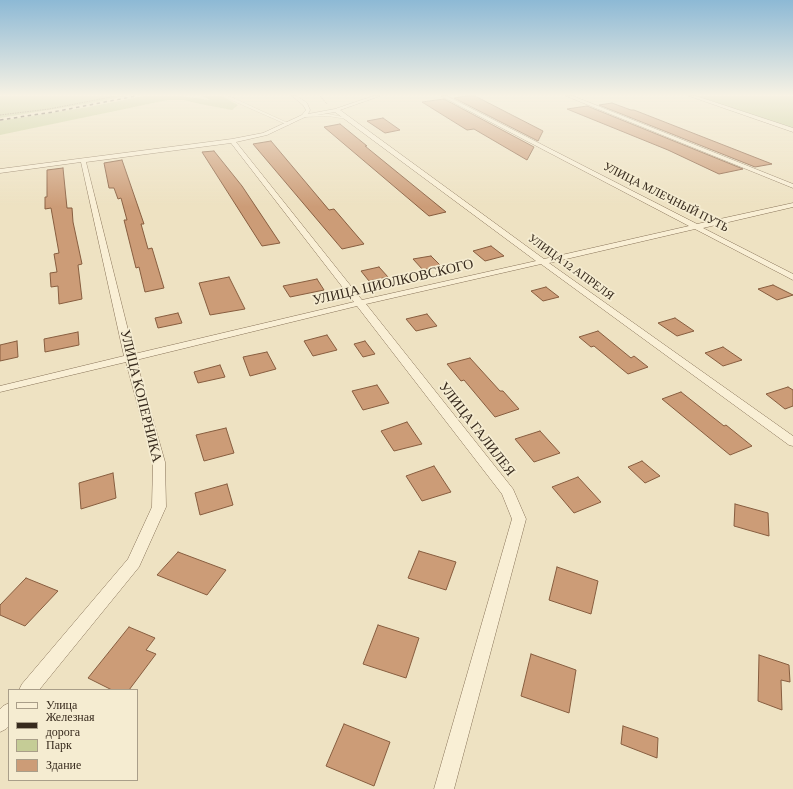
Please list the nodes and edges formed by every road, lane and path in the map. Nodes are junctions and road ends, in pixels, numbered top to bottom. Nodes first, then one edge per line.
1 (268, 133) edge
2 (367, 133) edge
3 (514, 133) edge
4 (660, 133) edge
5 (232, 140) junction
6 (82, 160) junction
7 (0, 171) edge
8 (793, 186) edge
9 (793, 205) edge
10 (699, 228) junction
11 (543, 262) junction
12 (793, 276) edge
13 (360, 304) junction
14 (130, 358) junction
15 (0, 389) edge
16 (793, 442) edge
17 (29, 689) edge
18 (8, 713) edge
19 (0, 723) edge
20 (444, 789) edge

1 - 5 street
2 - 11 street, УЛИЦА 12 АПРЕЛЯ
3 - 10 street, УЛИЦА МЛЕЧНЫЙ ПУТЬ
4 - 8 street
5 - 6 street
5 - 13 street, УЛИЦА ГАЛИЛЕЯ
6 - 7 street
6 - 14 street, УЛИЦА КОПЕРНИКА
9 - 10 street, УЛИЦА ЦИОЛКОВСКОГО
10 - 11 street, УЛИЦА ЦИОЛКОВСКОГО
10 - 12 street, УЛИЦА МЛЕЧНЫЙ ПУТЬ
11 - 13 street, УЛИЦА ЦИОЛКОВСКОГО
11 - 16 street, УЛИЦА 12 АПРЕЛЯ
13 - 14 street, УЛИЦА ЦИОЛКОВСКОГО
13 - 20 street, УЛИЦА ГАЛИЛЕЯ
14 - 15 street, УЛИЦА ЦИОЛКОВСКОГО
14 - 17 street, УЛИЦА КОПЕРНИКА
18 - 19 street

